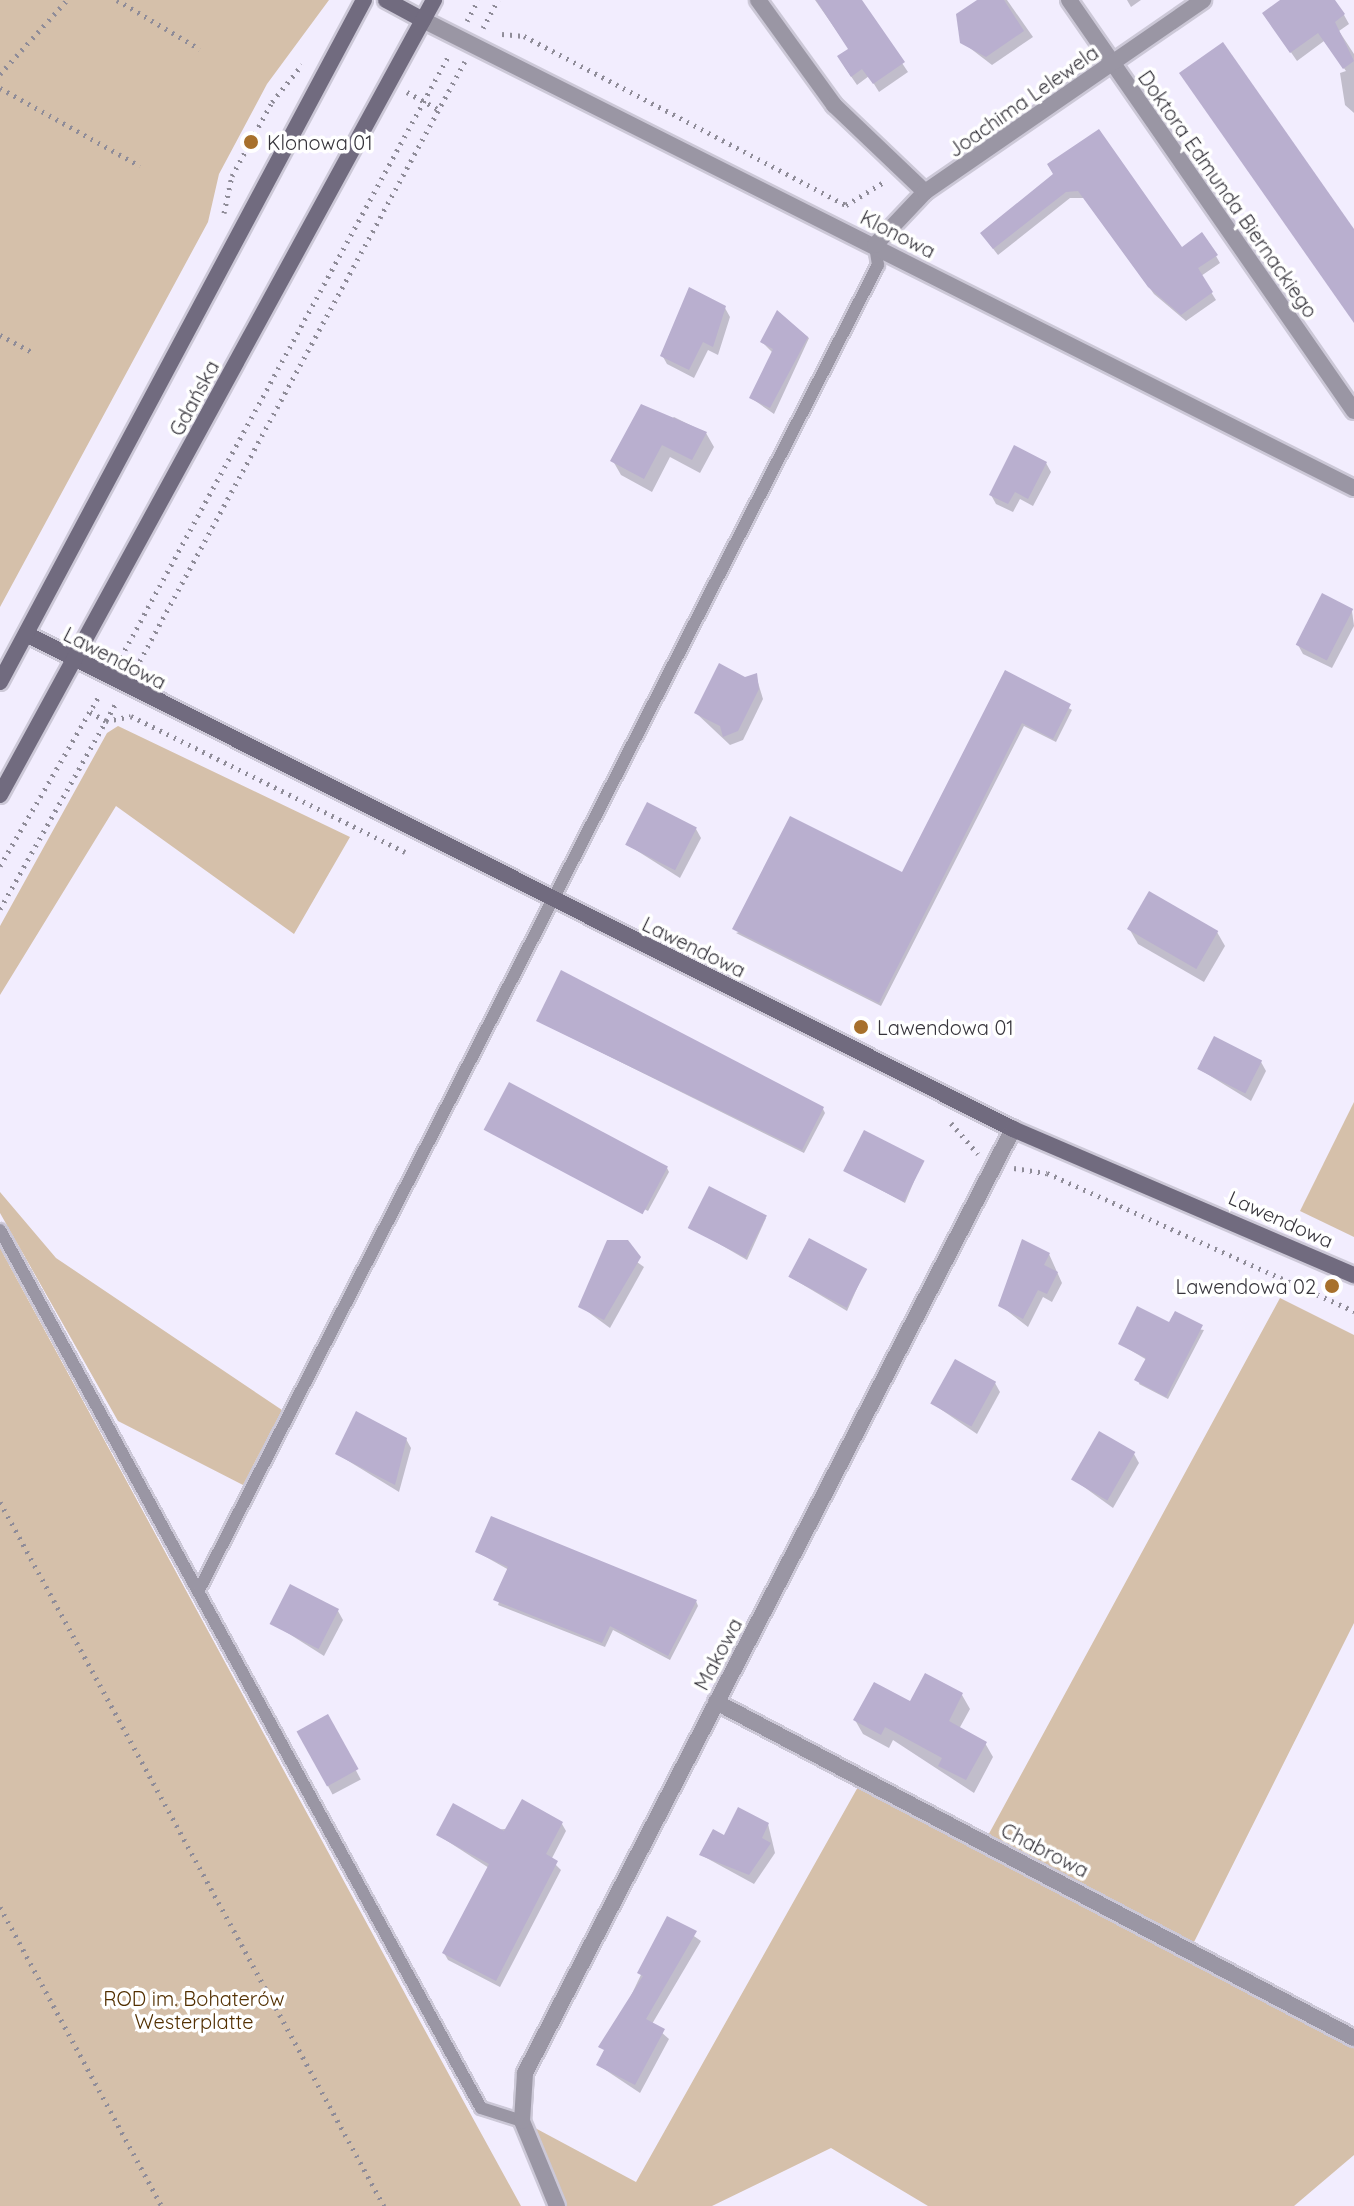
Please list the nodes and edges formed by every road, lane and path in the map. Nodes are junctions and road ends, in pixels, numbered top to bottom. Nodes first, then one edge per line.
1 (67, 0) edge
2 (117, 0) edge
3 (364, 0) edge
4 (386, 0) edge
5 (434, 0) edge
6 (478, 0) edge
7 (498, 0) edge
8 (758, 0) edge
9 (1069, 0) edge
10 (1203, 0) edge
11 (423, 20) junction
12 (458, 37) junction
13 (474, 44) junction
14 (200, 49) dead end
15 (1112, 63) junction
16 (0, 74) edge
17 (389, 83) junction
18 (0, 88) edge
19 (424, 101) junction
20 (438, 109) junction
21 (140, 166) dead end
22 (925, 192) junction
23 (875, 245) junction
24 (0, 335) edge
25 (34, 353) dead end
26 (1354, 411) edge
27 (1354, 488) edge
28 (26, 634) junction
29 (75, 661) junction
30 (109, 678) junction
31 (0, 682) edge
32 (126, 687) junction
33 (0, 795) edge
34 (0, 866) edge
35 (554, 899) junction
36 (0, 909) edge
37 (1013, 1129) junction
38 (0, 1230) edge
39 (1354, 1275) edge
40 (0, 1502) edge
41 (9, 1519) junction
42 (0, 1524) edge
43 (199, 1590) junction
44 (716, 1702) junction
45 (0, 1907) edge
46 (1354, 2038) edge
47 (522, 2121) junction
48 (162, 2206) edge
49 (384, 2206) edge
50 (557, 2206) edge

1 - 16 path
2 - 14 path
3 - 28 main road, Gdańska
4 - 11 main road
5 - 11 main road, Gdańska
6 - 12 path
7 - 13 path
8 - 22 street
9 - 15 street, Doktora Edmunda Biernackiego
10 - 15 street, Joachima Lelewela
11 - 12 street, Klonowa
11 - 17 main road, Gdańska
12 - 13 street, Klonowa
12 - 19 path
13 - 20 path
13 - 23 street, Klonowa
15 - 22 street, Joachima Lelewela
15 - 26 street, Doktora Edmunda Biernackiego
17 - 19 path
17 - 29 main road, Gdańska
18 - 21 path
19 - 20 path
19 - 30 path
20 - 32 path
22 - 23 street, Joachima Lelewela
23 - 27 street, Klonowa
23 - 35 lane
24 - 25 path
28 - 29 main road, Lawendowa
28 - 31 main road, Gdańska
29 - 30 main road, Lawendowa
29 - 33 main road, Gdańska
30 - 32 main road, Lawendowa
30 - 34 path
32 - 35 main road, Lawendowa
32 - 36 path
35 - 37 main road, Lawendowa
35 - 43 lane
37 - 39 main road, Lawendowa
37 - 44 street, Makowa
38 - 43 lane
40 - 41 path
41 - 42 path
41 - 49 path
43 - 47 lane
44 - 46 street, Chabrowa
44 - 47 street, Makowa
45 - 48 path
47 - 50 street, Makowa

